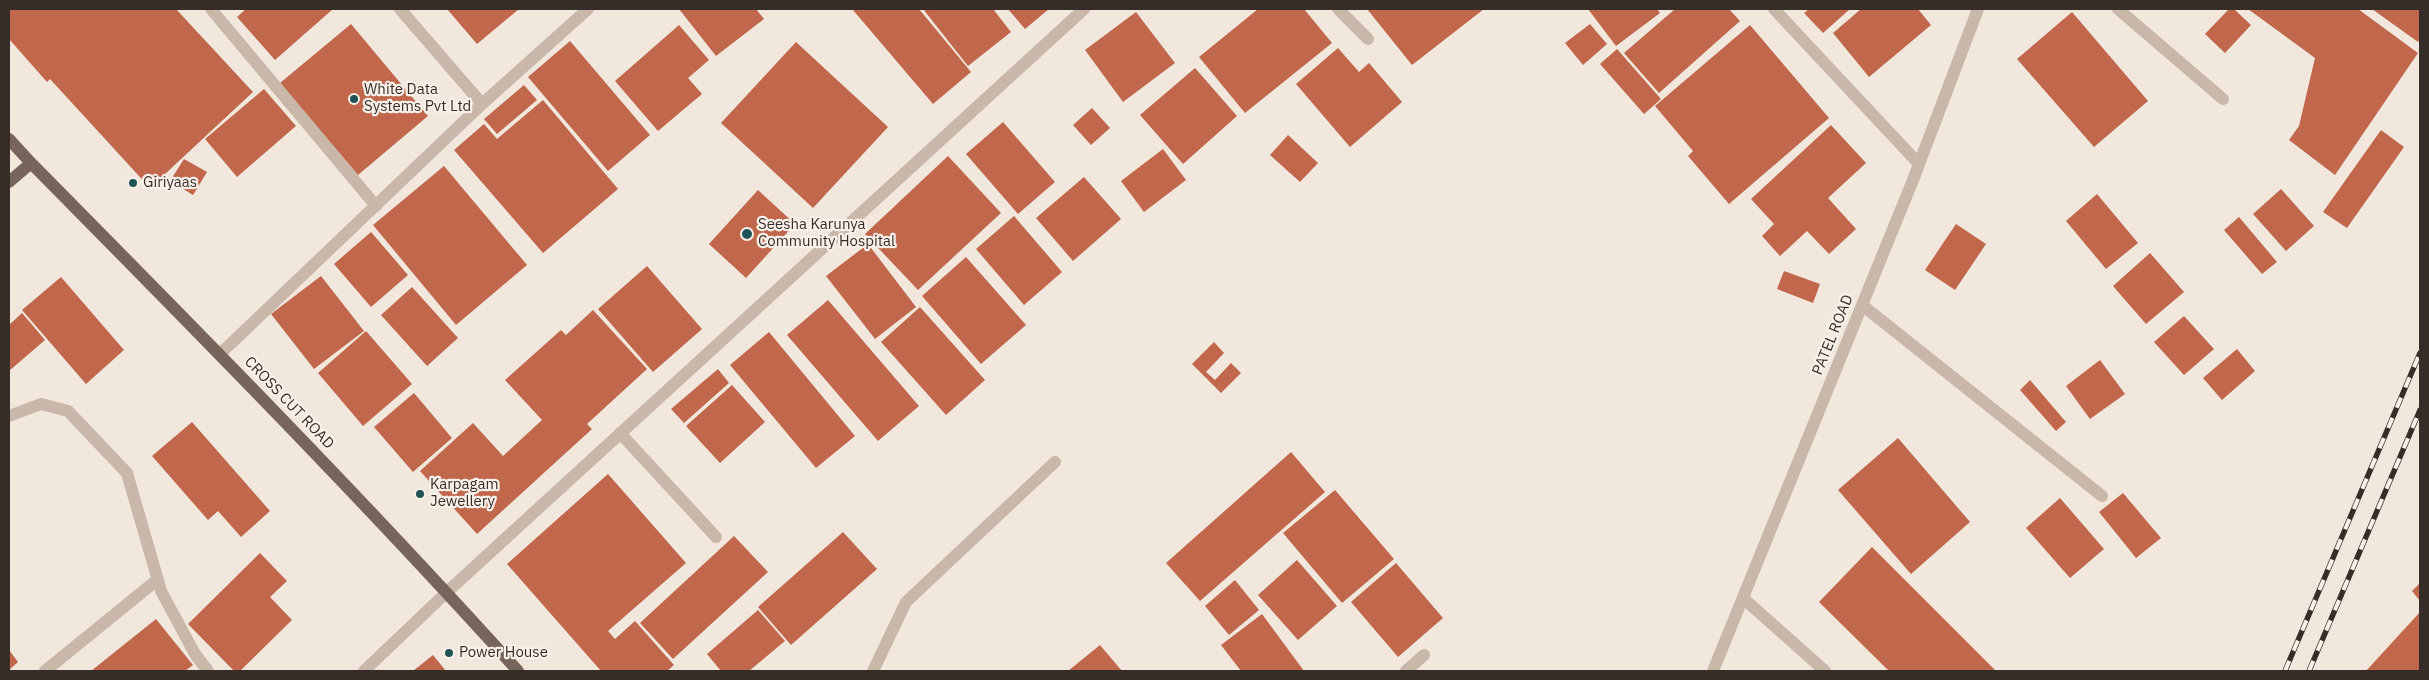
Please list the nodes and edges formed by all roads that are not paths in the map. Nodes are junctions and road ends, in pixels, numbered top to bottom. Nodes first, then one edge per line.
1 (211, 9) edge
2 (400, 9) edge
3 (588, 9) edge
4 (1084, 9) edge
5 (1338, 9) edge
6 (1774, 9) edge
7 (1978, 9) edge
8 (2118, 9) edge
9 (1368, 39) dead end
10 (2223, 99) dead end
11 (482, 104) junction
12 (9, 139) edge
13 (31, 163) junction
14 (1919, 164) junction
15 (9, 182) edge
16 (376, 206) junction
17 (1862, 305) junction
18 (220, 354) junction
19 (9, 416) edge
20 (620, 433) junction
21 (1055, 462) dead end
22 (2102, 496) dead end
23 (716, 537) dead end
24 (157, 580) junction
25 (446, 592) junction
26 (1743, 598) junction
27 (1424, 654) dead end
28 (45, 671) edge
29 (208, 671) edge
30 (364, 671) edge
31 (518, 671) edge
32 (873, 671) edge
33 (1406, 671) edge
34 (1714, 671) edge
35 (1824, 671) edge

1 - 16 street
2 - 11 street
3 - 11 street
4 - 20 street
5 - 9 street
6 - 14 street
7 - 14 street, PATEL ROAD
8 - 10 street
11 - 16 street
12 - 13 main road, CROSS CUT ROAD
13 - 15 main road
13 - 18 main road, CROSS CUT ROAD
14 - 17 street, PATEL ROAD
16 - 18 street
17 - 22 street
17 - 26 street, PATEL ROAD
18 - 25 main road, CROSS CUT ROAD
19 - 24 street
20 - 23 street
20 - 25 street
21 - 32 street
24 - 28 street
24 - 29 street
25 - 30 street
25 - 31 main road, CROSS CUT ROAD
26 - 34 street, PATEL ROAD
26 - 35 street
27 - 33 street

